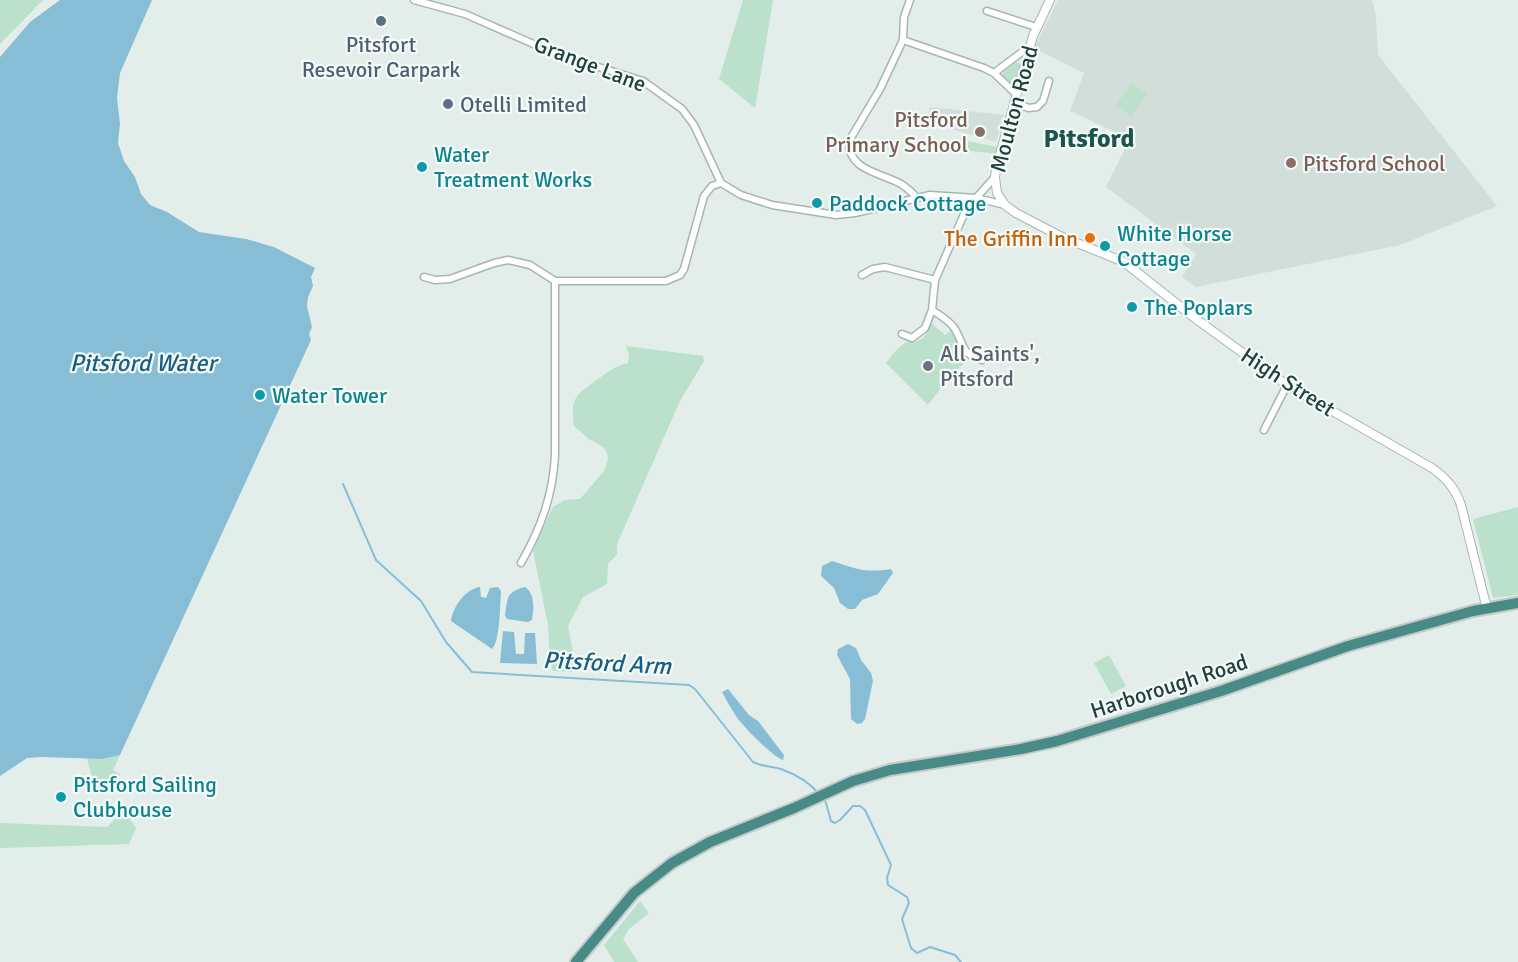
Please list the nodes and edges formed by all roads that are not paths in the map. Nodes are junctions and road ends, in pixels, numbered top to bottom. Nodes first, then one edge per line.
1 (414, 0) edge
2 (910, 0) edge
3 (1050, 0) edge
4 (987, 11) dead end
5 (1036, 27) junction
6 (903, 40) junction
7 (1030, 46) junction
8 (994, 73) junction
9 (1049, 81) dead end
10 (1015, 98) junction
11 (994, 177) junction
12 (722, 183) junction
13 (916, 197) junction
14 (972, 198) junction
15 (1005, 205) junction
16 (1016, 213) joint
17 (862, 275) dead end
18 (424, 277) dead end
19 (935, 280) junction
20 (555, 281) junction
21 (932, 310) junction
22 (902, 334) dead end
23 (982, 360) dead end
24 (1287, 385) junction
25 (1264, 430) dead end
26 (521, 563) dead end
27 (1518, 603) edge
28 (1486, 609) junction
29 (576, 962) edge

1 - 12 street, Grange Lane
2 - 6 street
3 - 5 street, Moulton Road
4 - 5 street
5 - 7 street, Moulton Road
6 - 8 street
6 - 13 street
7 - 8 street
7 - 10 street, Moulton Road
8 - 10 street
9 - 10 street
10 - 11 street, Moulton Road
11 - 14 street
11 - 15 street, Moulton Road
12 - 13 street
12 - 20 street
13 - 14 street
14 - 15 street
14 - 19 street
15 - 16 street, Moulton Road
16 - 24 street, High Street
17 - 19 street
18 - 20 street
19 - 21 street
20 - 26 street
21 - 22 street
21 - 23 street
24 - 25 street
24 - 28 street, High Street
27 - 28 highway, Harborough Road
28 - 29 highway, Harborough Road

